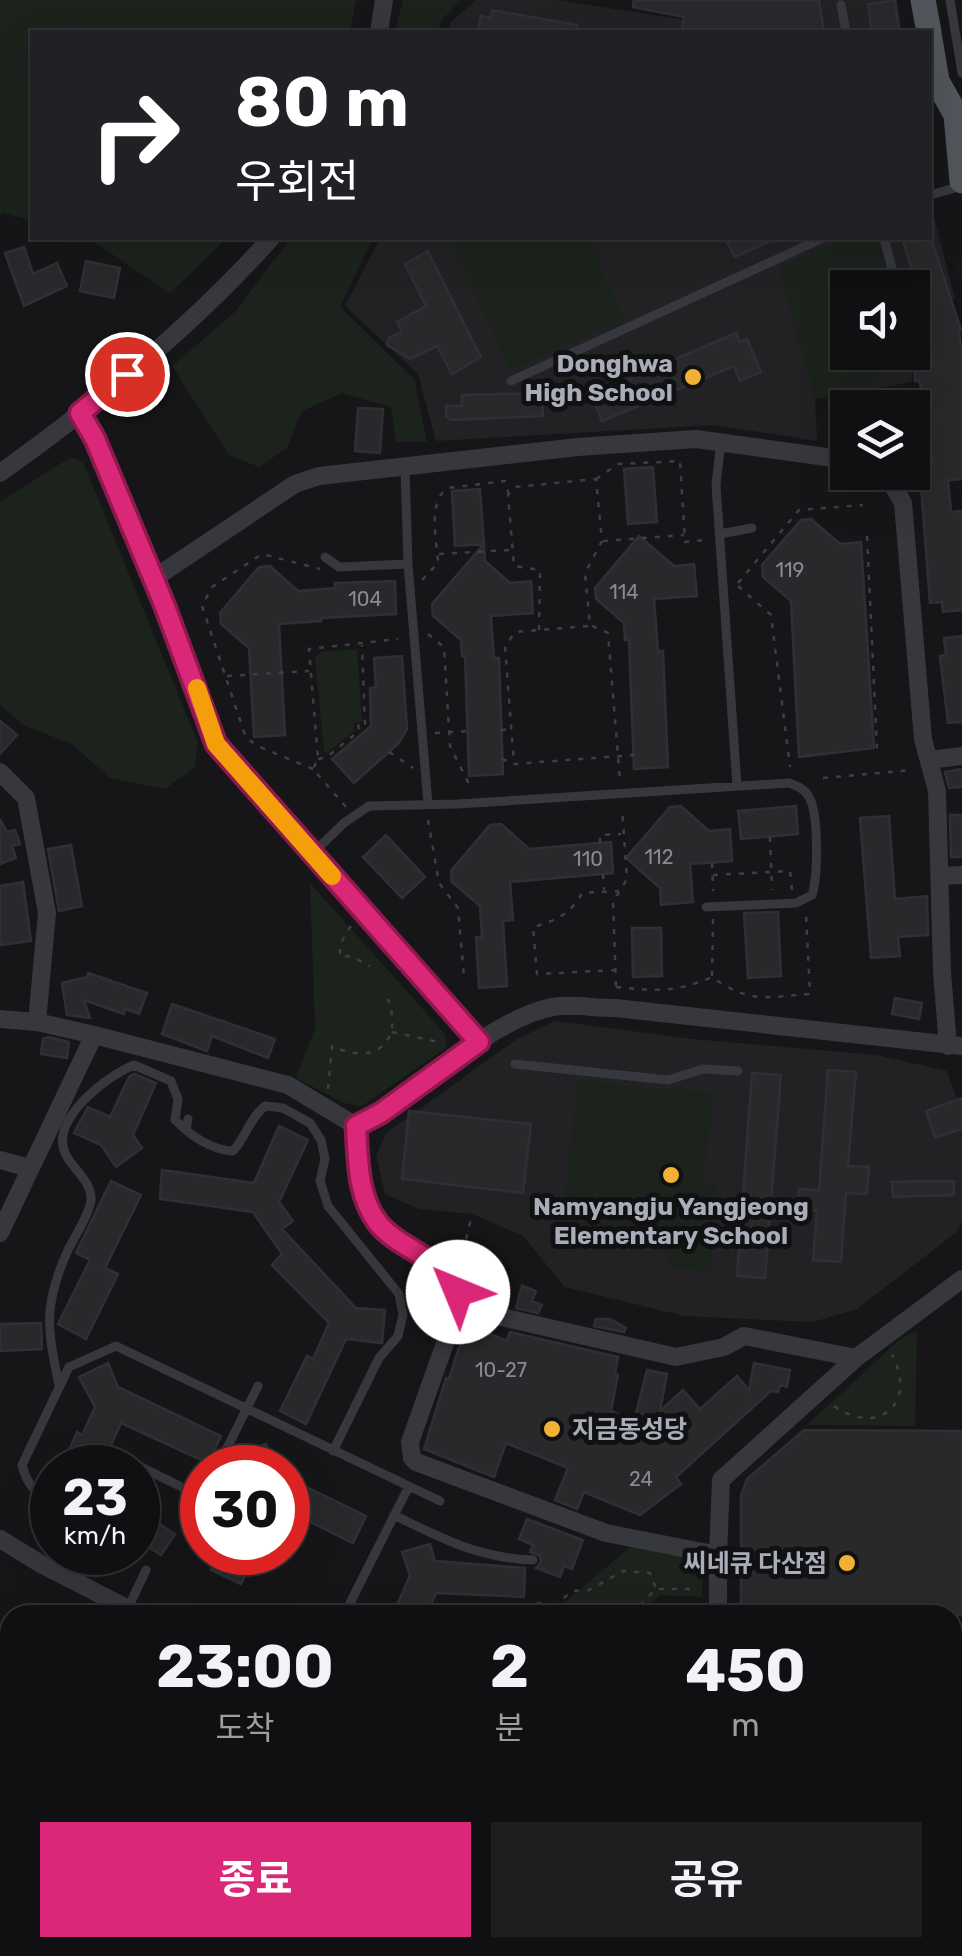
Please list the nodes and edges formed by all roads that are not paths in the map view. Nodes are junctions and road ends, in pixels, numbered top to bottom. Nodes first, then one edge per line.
1 (384, 0) edge
2 (923, 0) edge
3 (950, 0) edge
4 (841, 5) dead end
5 (378, 30) edge
6 (846, 30) edge
7 (929, 30) edge
8 (932, 49) edge
9 (962, 73) edge
10 (959, 105) edge
11 (962, 183) edge
12 (932, 195) edge
13 (268, 240) edge
14 (820, 240) edge
15 (885, 240) edge
16 (892, 270) edge
17 (510, 381) dead end
18 (80, 413) junction
19 (722, 441) junction
20 (830, 457) edge
21 (406, 468) junction
22 (0, 473) edge
23 (899, 490) edge
24 (752, 528) dead end
25 (720, 534) junction
26 (326, 557) dead end
27 (408, 564) junction
28 (153, 579) junction
29 (962, 756) edge
30 (921, 765) junction
31 (0, 772) edge
32 (738, 786) junction
33 (428, 804) junction
34 (313, 853) junction
35 (962, 875) edge
36 (940, 876) junction
37 (706, 907) dead end
38 (0, 1018) edge
39 (36, 1022) junction
40 (94, 1035) junction
41 (479, 1042) junction
42 (955, 1046) edge
43 (515, 1064) dead end
44 (738, 1071) dead end
45 (356, 1126) junction
46 (0, 1150) edge
47 (0, 1160) edge
48 (29, 1168) junction
49 (0, 1233) edge
50 (962, 1279) edge
51 (456, 1312) junction
52 (856, 1358) junction
53 (258, 1386) dead end
54 (59, 1388) junction
55 (246, 1410) junction
56 (32, 1445) edge
57 (229, 1445) edge
58 (30, 1448) edge
59 (333, 1451) junction
60 (30, 1486) edge
61 (409, 1486) junction
62 (440, 1501) dead end
63 (394, 1515) junction
64 (0, 1539) edge
65 (741, 1554) dead end
66 (718, 1555) junction
67 (533, 1560) dead end
68 (144, 1575) edge
69 (117, 1605) edge
70 (134, 1605) edge
71 (349, 1605) edge
72 (718, 1605) edge

1 - 5 street
2 - 7 main road
3 - 9 lane
4 - 6 lane
8 - 10 main road
10 - 11 main road
11 - 12 lane
13 - 18 street
14 - 17 lane
15 - 16 lane
18 - 22 street
18 - 28 street
19 - 20 street
19 - 21 street
19 - 25 lane
21 - 27 lane
21 - 28 street
23 - 30 street
24 - 25 lane
25 - 32 lane
26 - 27 lane
27 - 33 lane
28 - 34 street
29 - 30 street
30 - 36 street
31 - 39 street
32 - 33 lane
32 - 37 lane
33 - 34 lane
34 - 41 street
35 - 36 street
36 - 42 street
38 - 39 street
39 - 40 street
40 - 45 street
40 - 48 street
41 - 42 street
41 - 45 street
43 - 44 lane
45 - 51 street
46 - 48 lane
47 - 48 street
48 - 49 street
50 - 52 street
51 - 52 street
51 - 66 street
52 - 66 street
53 - 55 lane
54 - 55 lane
54 - 56 lane
54 - 59 lane
55 - 57 lane
55 - 59 lane
58 - 60 lane
59 - 61 lane
61 - 62 lane
61 - 63 lane
63 - 67 lane
63 - 71 lane
64 - 69 street
65 - 66 lane
66 - 72 street
68 - 70 lane

